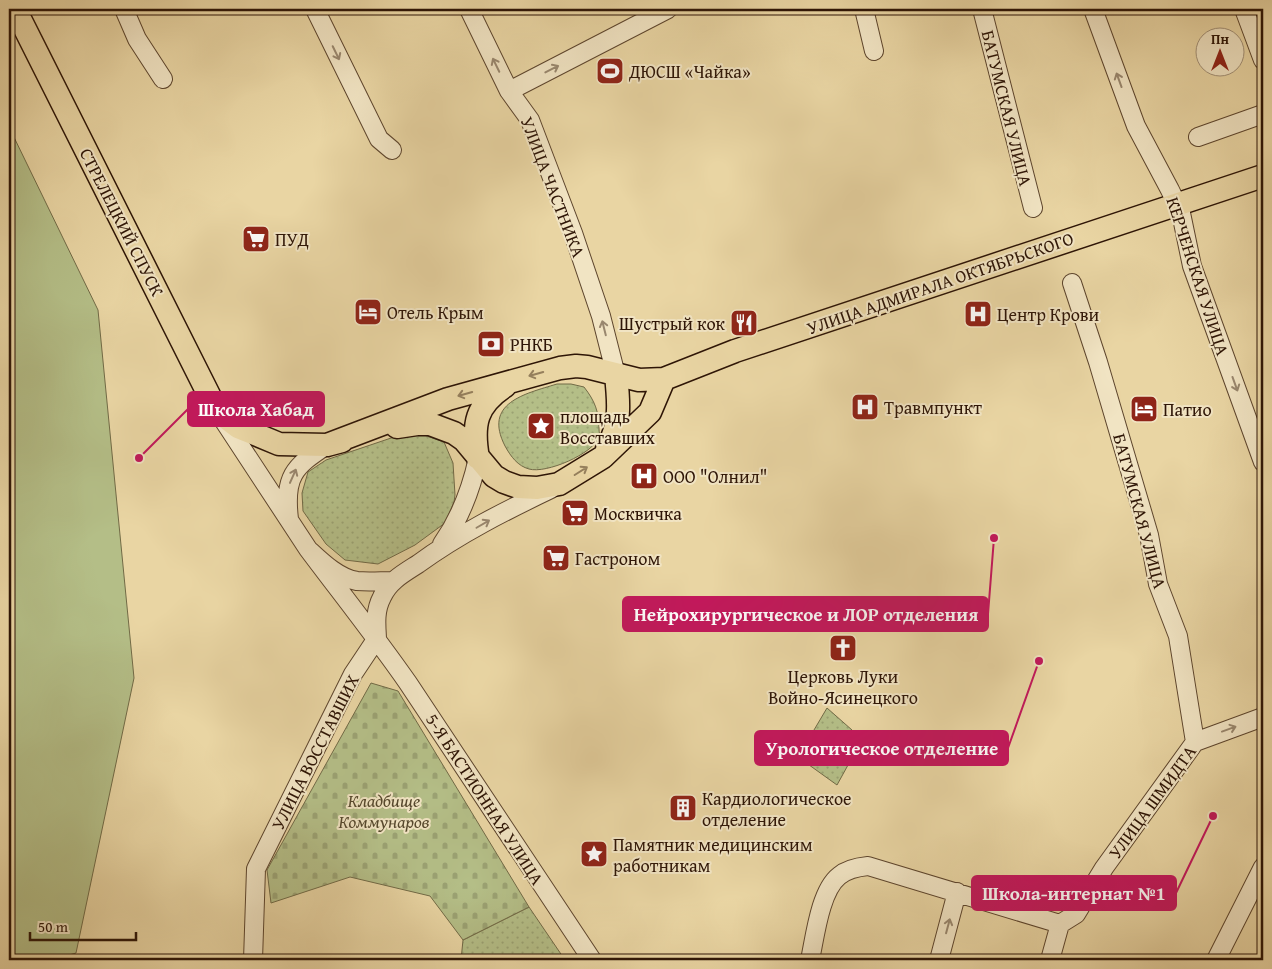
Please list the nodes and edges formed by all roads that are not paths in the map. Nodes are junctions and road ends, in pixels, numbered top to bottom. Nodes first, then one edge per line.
1 (15, 9) edge
2 (124, 9) edge
3 (315, 9) edge
4 (469, 9) edge
5 (668, 9) edge
6 (864, 9) edge
7 (982, 9) edge
8 (1093, 9) edge
9 (1244, 9) edge
10 (874, 51) dead end
11 (1263, 60) edge
12 (163, 79) dead end
13 (509, 90) junction
14 (1263, 114) edge
15 (1198, 137) dead end
16 (392, 150) dead end
17 (1263, 176) edge
18 (1177, 204) junction
19 (1033, 208) dead end
20 (1072, 283) dead end
21 (616, 375) junction
22 (664, 379) junction
23 (512, 381) junction
24 (217, 411) junction
25 (327, 445) junction
26 (603, 457) junction
27 (478, 458) junction
28 (1263, 462) edge
29 (559, 484) junction
30 (289, 522) junction
31 (440, 548) junction
32 (308, 549) junction
33 (393, 581) junction
34 (377, 638) junction
35 (1263, 717) edge
36 (1194, 742) junction
37 (1263, 867) edge
38 (957, 892) junction
39 (1060, 924) junction
40 (253, 960) edge
41 (592, 960) edge
42 (810, 960) edge
43 (939, 960) edge
44 (1050, 960) edge
45 (1216, 960) edge

1 - 24 main road, СТРЕЛЕЦКИЙ СПУСК
2 - 12 street
3 -> 16 street
13 -> 4 street, УЛИЦА ЧАСТНИКА
13 -> 5 street
6 - 10 street
7 - 19 street, БАТУМСКАЯ УЛИЦА
18 -> 8 street, КЕРЧЕНСКАЯ УЛИЦА
9 - 11 street
21 -> 13 street, УЛИЦА ЧАСТНИКА
14 - 15 street
17 - 18 main road, УЛИЦА АДМИРАЛА ОКТЯБРЬСКОГО
18 - 22 main road, УЛИЦА АДМИРАЛА ОКТЯБРЬСКОГО
18 -> 28 street, КЕРЧЕНСКАЯ УЛИЦА
20 - 36 street, БАТУМСКАЯ УЛИЦА
21 - 22 main road, УЛИЦА АДМИРАЛА ОКТЯБРЬСКОГО
21 -> 23 main road
21 - 26 main road
22 - 26 main road
23 -> 25 main road
23 - 27 main road
24 - 25 main road, СТРЕЛЕЦКИЙ СПУСК
24 - 30 street
25 - 27 main road
30 -> 25 street
29 -> 26 main road
27 - 29 main road
27 - 31 street
31 -> 29 street
30 - 32 street
31 - 33 street
32 - 33 street
32 - 34 street, 5-Я БАСТИОННАЯ УЛИЦА
33 - 34 street
34 - 40 street, УЛИЦА ВОССТАВШИХ
34 - 41 street, 5-Я БАСТИОННАЯ УЛИЦА
36 -> 35 street, УЛИЦА ШМИДТА
36 - 39 street, УЛИЦА ШМИДТА
37 - 45 street
38 - 39 street
38 - 42 street
43 -> 38 street
39 - 44 street

